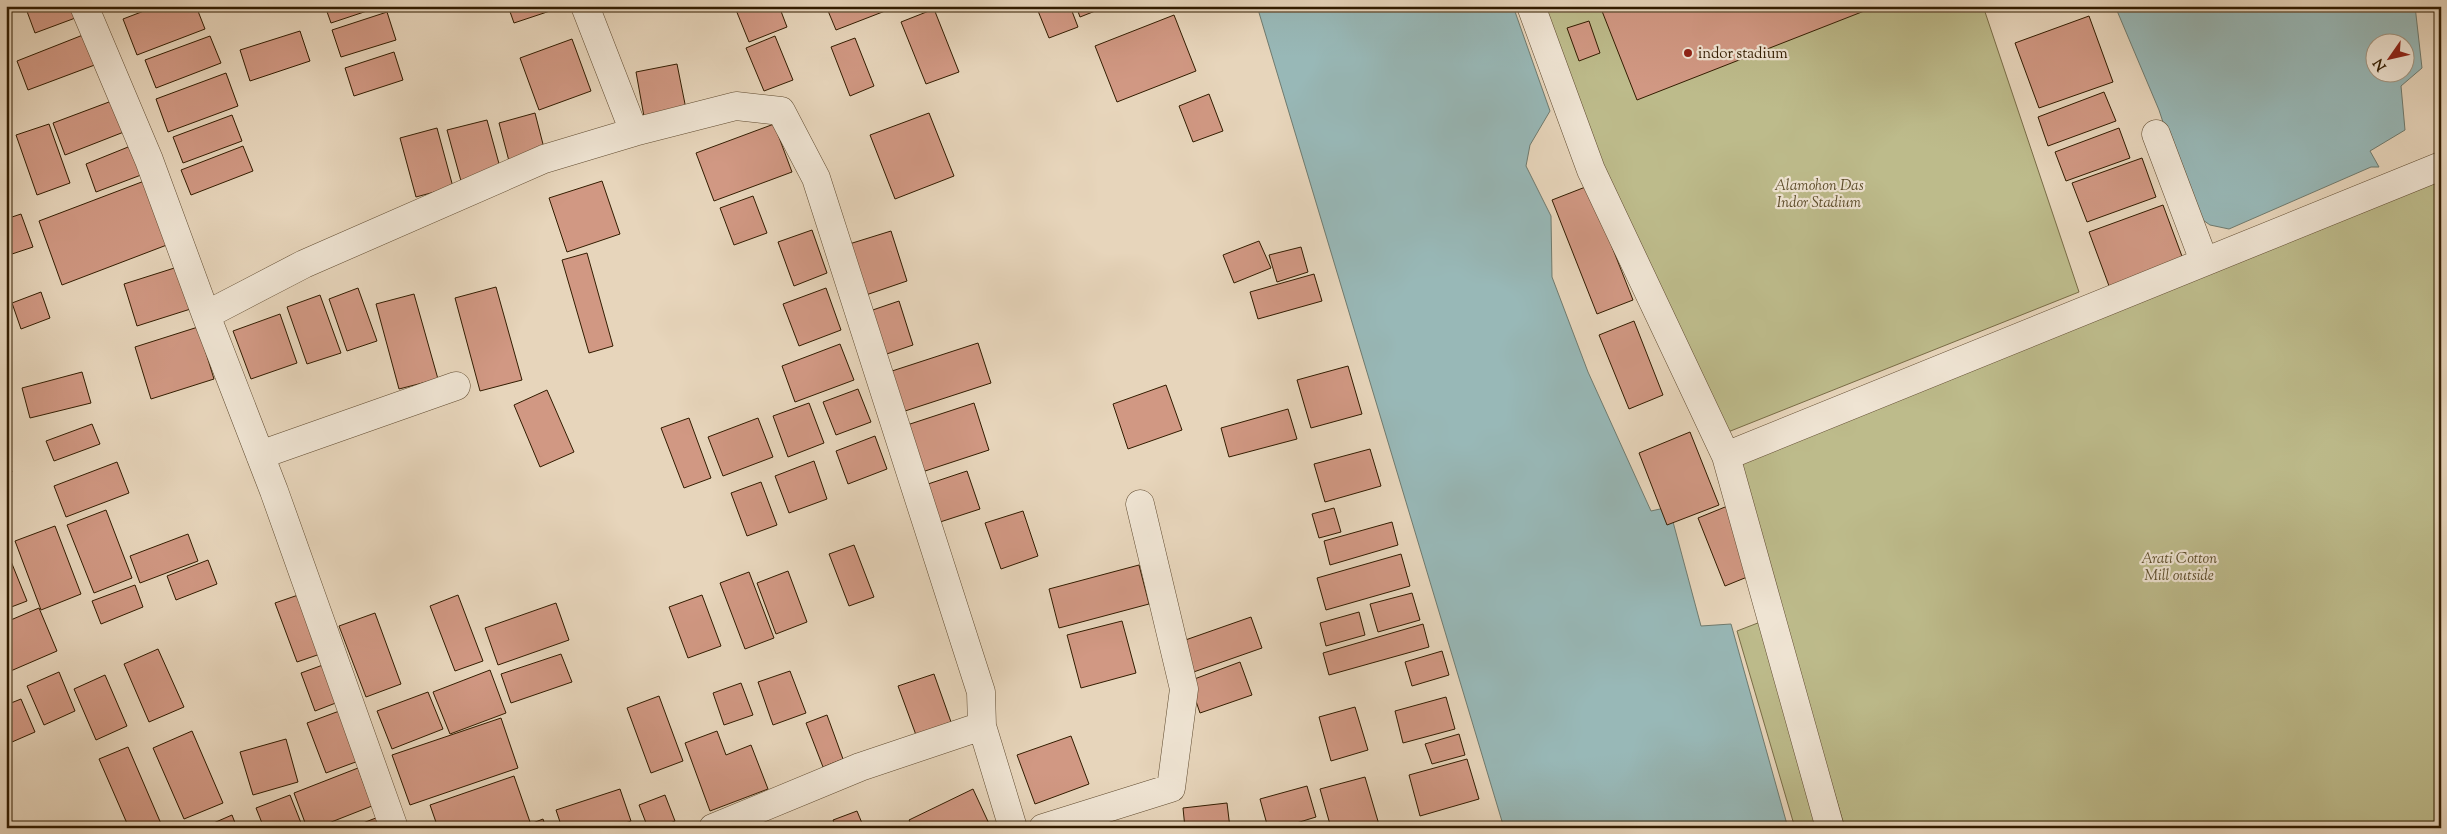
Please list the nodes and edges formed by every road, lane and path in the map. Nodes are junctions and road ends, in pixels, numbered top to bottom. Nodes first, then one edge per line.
1 (84, 6) edge
2 (584, 6) edge
3 (1531, 6) edge
4 (634, 132) junction
5 (2156, 134) dead end
6 (2441, 166) edge
7 (2204, 261) junction
8 (206, 315) junction
9 (456, 386) dead end
10 (260, 455) junction
11 (1726, 456) junction
12 (1140, 504) dead end
13 (982, 726) junction
14 (394, 828) edge
15 (713, 828) edge
16 (1013, 828) edge
17 (1044, 828) edge
18 (1830, 828) edge

1 - 8 street
2 - 4 street
3 - 11 street
4 - 8 street
4 - 13 street
5 - 7 street
6 - 7 street
7 - 11 street
8 - 10 street
9 - 10 street
10 - 14 street
11 - 18 street
12 - 17 street
13 - 15 street
13 - 16 street

